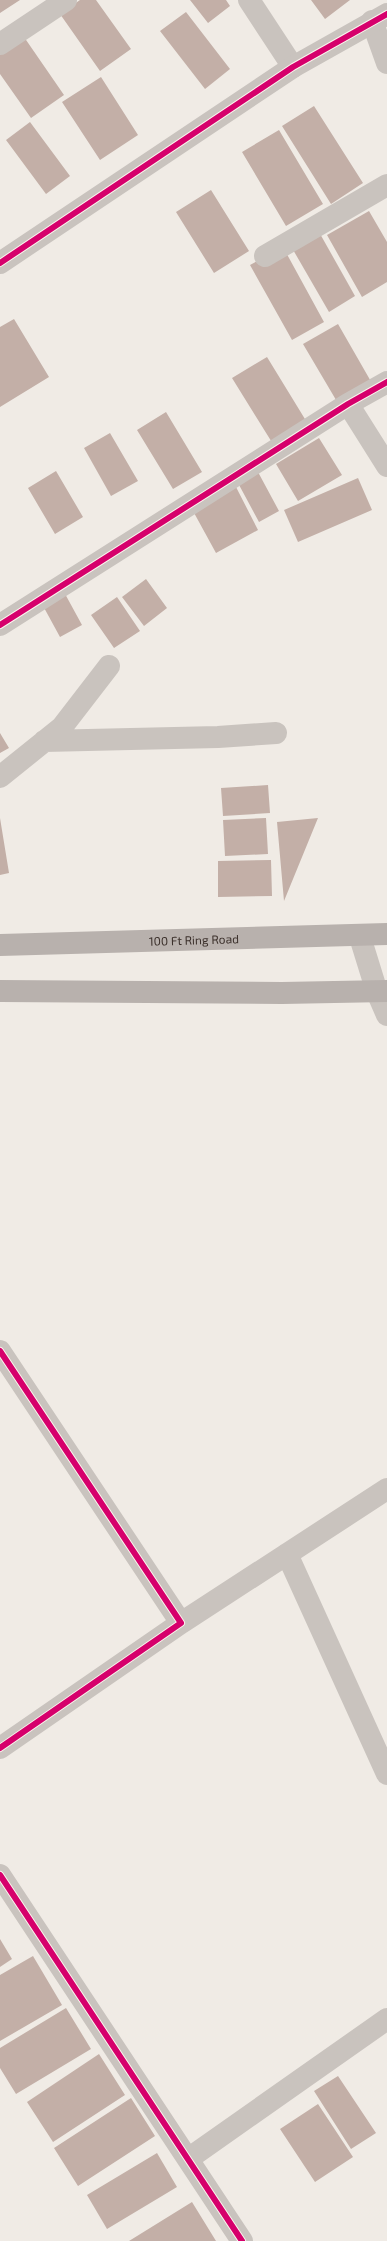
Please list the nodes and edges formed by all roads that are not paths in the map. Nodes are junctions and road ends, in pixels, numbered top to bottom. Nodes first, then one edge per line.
1 (66, 0) edge
2 (249, 0) edge
3 (380, 18) edge
4 (0, 44) edge
5 (387, 63) edge
6 (294, 67) junction
7 (387, 185) edge
8 (265, 256) dead end
9 (0, 263) edge
10 (387, 382) edge
11 (348, 404) junction
12 (387, 466) edge
13 (0, 625) edge
14 (108, 666) dead end
15 (276, 733) dead end
16 (44, 741) junction
17 (0, 777) edge
18 (387, 934) edge
19 (360, 936) junction
20 (0, 944) edge
21 (0, 991) edge
22 (382, 991) edge
23 (387, 1015) edge
24 (0, 1351) edge
25 (8, 1379) edge
26 (387, 1489) edge
27 (287, 1554) junction
28 (181, 1623) junction
29 (0, 1748) edge
30 (387, 1774) edge
31 (0, 1875) edge
32 (387, 2019) edge
33 (188, 2159) junction
34 (242, 2241) edge

1 - 4 street
2 - 6 street
3 - 5 street
3 - 6 street
6 - 9 street
7 - 8 street
10 - 11 street
11 - 12 street
11 - 13 street
14 - 16 street
15 - 16 street
16 - 17 street
18 - 19 main road, 100 Ft Ring Road
19 - 20 main road, 100 Ft Ring Road
19 - 22 street
21 - 22 main road
22 - 23 street
24 - 25 street
25 - 28 street
26 - 27 street
27 - 28 street
27 - 30 street
28 - 29 street
31 - 33 street
32 - 33 street
33 - 34 street

